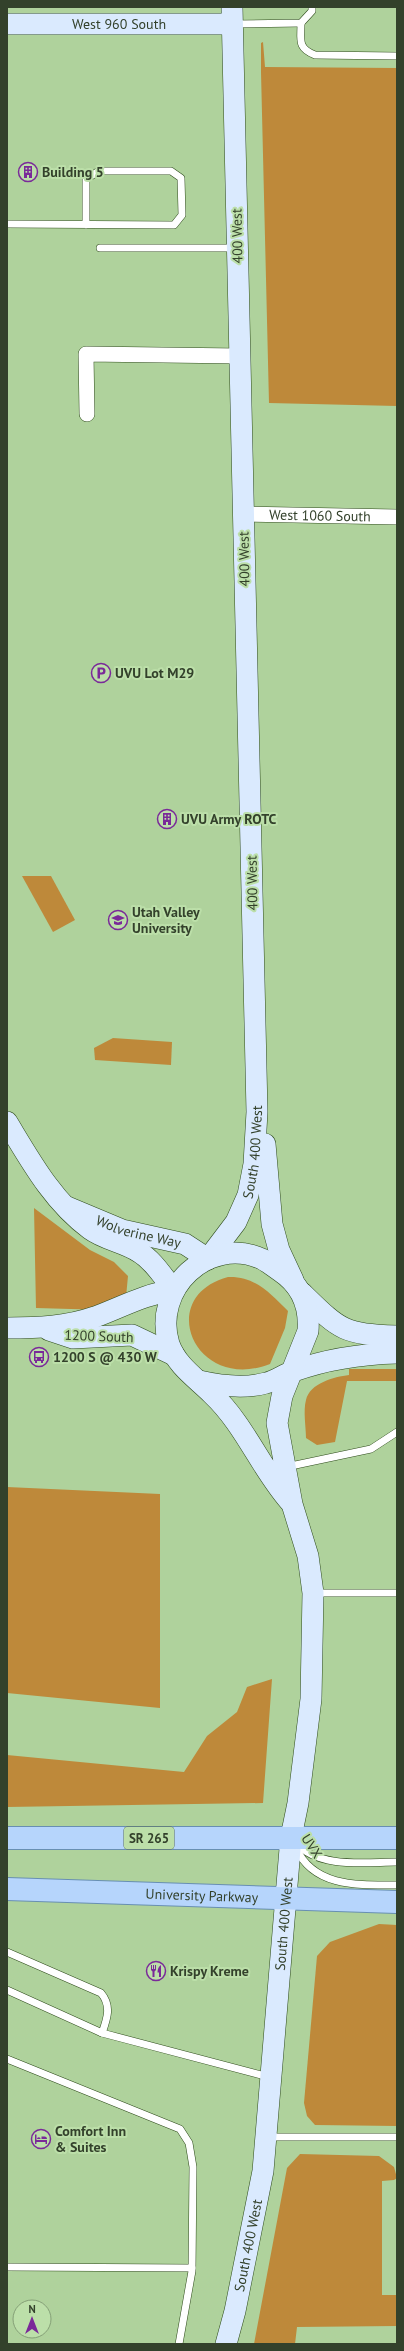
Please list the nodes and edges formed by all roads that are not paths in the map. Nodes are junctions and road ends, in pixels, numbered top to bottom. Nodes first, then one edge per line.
1 (312, 7) edge
2 (232, 16) edge
3 (301, 23) junction
4 (7, 24) edge
5 (397, 56) edge
6 (7, 224) edge
7 (86, 224) junction
8 (100, 248) dead end
9 (237, 248) junction
10 (239, 356) junction
11 (87, 414) dead end
12 (243, 514) junction
13 (397, 517) edge
14 (258, 1112) junction
15 (7, 1122) edge
16 (67, 1207) junction
17 (208, 1259) junction
18 (297, 1287) junction
19 (174, 1290) junction
20 (7, 1328) edge
21 (45, 1328) junction
22 (397, 1336) edge
23 (397, 1353) edge
24 (174, 1355) junction
25 (293, 1371) junction
26 (199, 1382) junction
27 (397, 1432) edge
28 (286, 1467) junction
29 (292, 1504) junction
30 (313, 1593) junction
31 (397, 1593) edge
32 (291, 1837) junction
33 (7, 1838) edge
34 (397, 1838) edge
35 (397, 1862) edge
36 (397, 1885) edge
37 (7, 1889) edge
38 (286, 1898) junction
39 (397, 1902) edge
40 (7, 1952) edge
41 (7, 1990) edge
42 (102, 2033) junction
43 (7, 2059) edge
44 (271, 2077) junction
45 (267, 2137) junction
46 (397, 2138) edge
47 (7, 2267) edge
48 (192, 2268) junction
49 (179, 2344) edge
50 (226, 2344) edge

1 - 3 lane
2 - 3 lane
2 - 4 main road, West 960 South
2 - 9 main road, 400 West
3 - 5 lane
6 - 7 lane
7 - 7 lane
8 - 9 lane
9 - 10 main road, 400 West
10 - 11 street
10 - 12 main road, 400 West
12 - 13 street, West 1060 South
12 - 14 main road, 400 West
14 - 17 main road, South 400 West
14 - 18 main road, South 400 West
15 - 16 main road, Wolverine Way
16 - 17 main road, Wolverine Way
16 - 19 main road, Wolverine Way
17 - 18 main road
17 - 19 main road
18 - 22 main road
18 - 25 main road
19 - 21 main road, 1200 South
19 - 24 main road
20 - 21 main road, 1200 South
21 - 24 main road, 1200 South
23 - 25 main road
24 - 26 main road
25 - 26 main road
25 - 28 main road, South 400 West
26 - 29 main road, South 400 West
27 - 28 lane
28 - 29 main road, South 400 West
29 - 30 main road, South 400 West
30 - 31 lane
30 - 32 main road, South 400 West
32 - 33 main road, SR 265
32 - 34 main road, SR 265
32 - 35 lane, UVX
32 - 36 lane, UVX
32 - 38 main road, South 400 West
37 - 38 main road, University Parkway
38 - 39 main road, University Parkway
38 - 44 main road, South 400 West
40 - 42 lane
41 - 42 lane
42 - 44 lane
43 - 48 lane
44 - 45 main road, South 400 West
45 - 46 lane
45 - 50 main road, South 400 West
47 - 48 lane
48 - 49 lane

